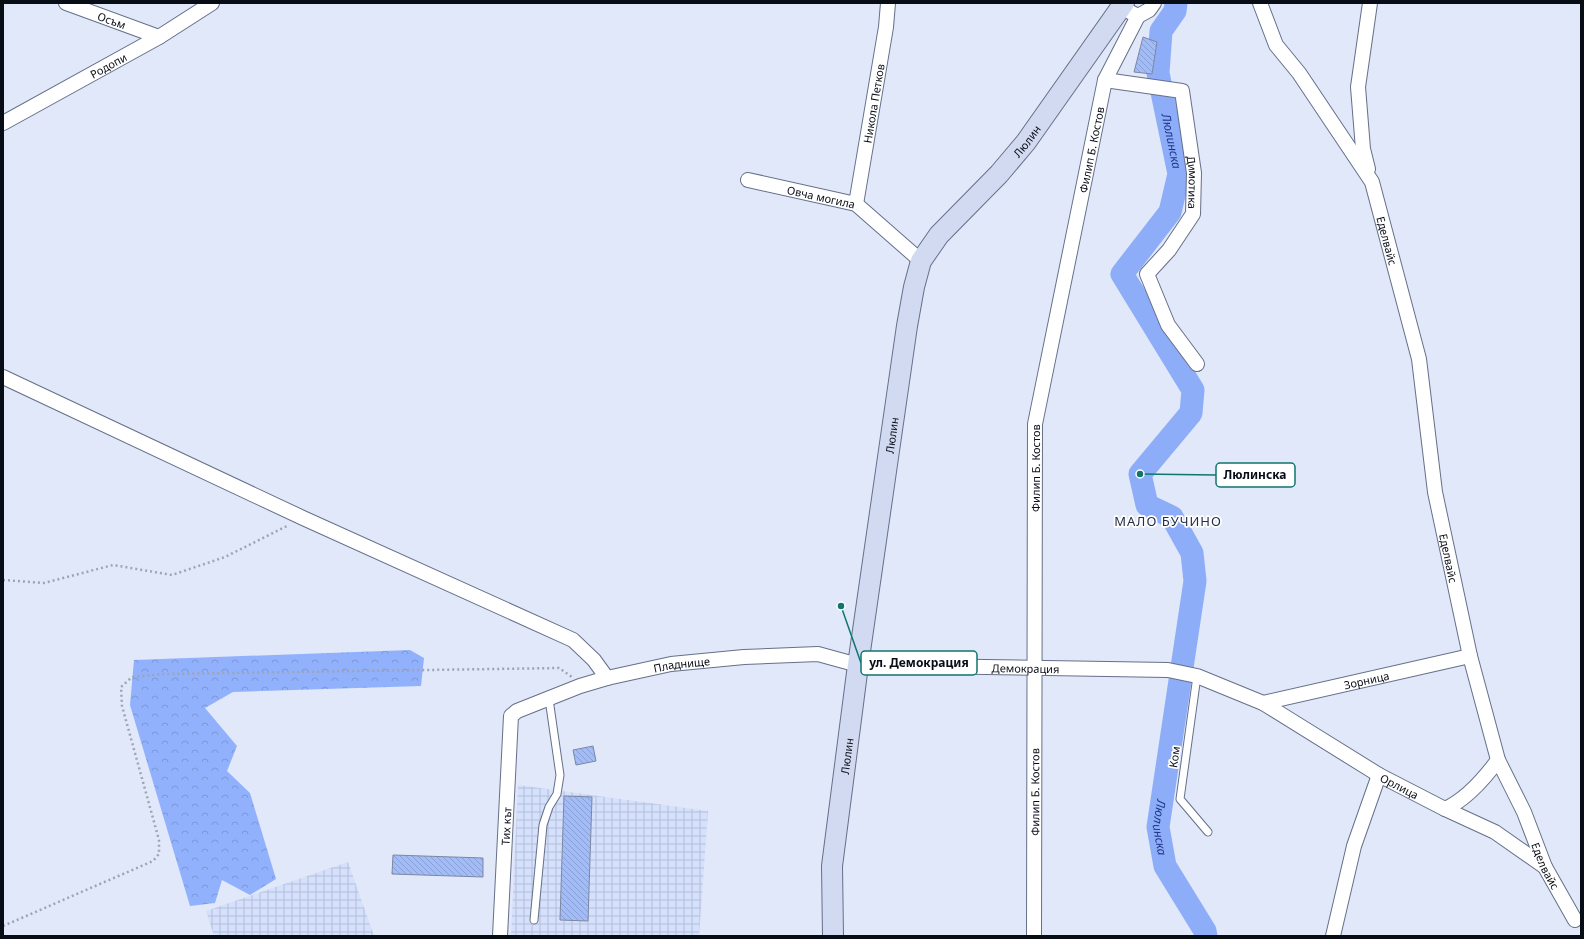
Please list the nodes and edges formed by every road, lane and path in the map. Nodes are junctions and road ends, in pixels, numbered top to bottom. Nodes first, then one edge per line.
1 (66, 3) edge
2 (212, 3) edge
3 (888, 3) edge
4 (1154, 3) edge
5 (1260, 3) edge
6 (1370, 3) edge
7 (1128, 9) edge
8 (159, 36) junction
9 (1105, 80) junction
10 (3, 123) edge
11 (748, 180) dead end
12 (1372, 182) junction
13 (856, 204) junction
14 (921, 261) junction
15 (1197, 364) dead end
16 (3, 377) edge
17 (304, 518) junction
18 (3, 580) edge
19 (1470, 656) junction
20 (858, 665) junction
21 (1034, 668) junction
22 (1197, 676) junction
23 (607, 678) junction
24 (580, 686) junction
25 (549, 699) junction
26 (1263, 703) junction
27 (511, 716) joint
28 (1498, 760) junction
29 (1379, 775) junction
30 (1445, 809) junction
31 (1208, 832) dead end
32 (1545, 867) junction
33 (534, 920) dead end
34 (1575, 920) dead end
35 (3, 926) edge
36 (500, 936) edge
37 (832, 936) edge
38 (1034, 936) edge
39 (1333, 936) edge

1 - 8 street, Осъм
2 - 8 street, Родопи
3 - 13 street, Никола Петков
4 - 7 street
5 - 12 street, Еделвайс
6 - 12 street, Еделвайс
7 - 9 street, Филип Б. Костов
7 - 14 street, Люлин
8 - 10 street, Родопи
9 - 15 street, Димотика
9 - 21 street, Филип Б. Костов
11 - 13 street, Овча могила
12 - 19 street, Еделвайс
13 - 14 street, Овча могила
14 - 20 street, Люлин
16 - 17 street
17 - 18 path
17 - 23 street
19 - 26 street, Зорница
19 - 28 street, Еделвайс
20 - 21 street, Демокрация
20 - 23 street, Пладнище
20 - 37 street, Люлин
21 - 22 street, Демокрация
21 - 38 street, Филип Б. Костов
22 - 26 street, Демокрация
22 - 31 lane, Ком
23 - 24 street, Пладнище
24 - 25 street, Пладнище
24 - 35 path
25 - 27 street, Пладнище
25 - 33 lane
26 - 29 street, Демокрация
27 - 36 street, Тих кът
28 - 30 street
28 - 32 street, Еделвайс
29 - 30 street, Орлица
29 - 39 street, Орлица
30 - 32 street, Орлица
32 - 34 street, Еделвайс

